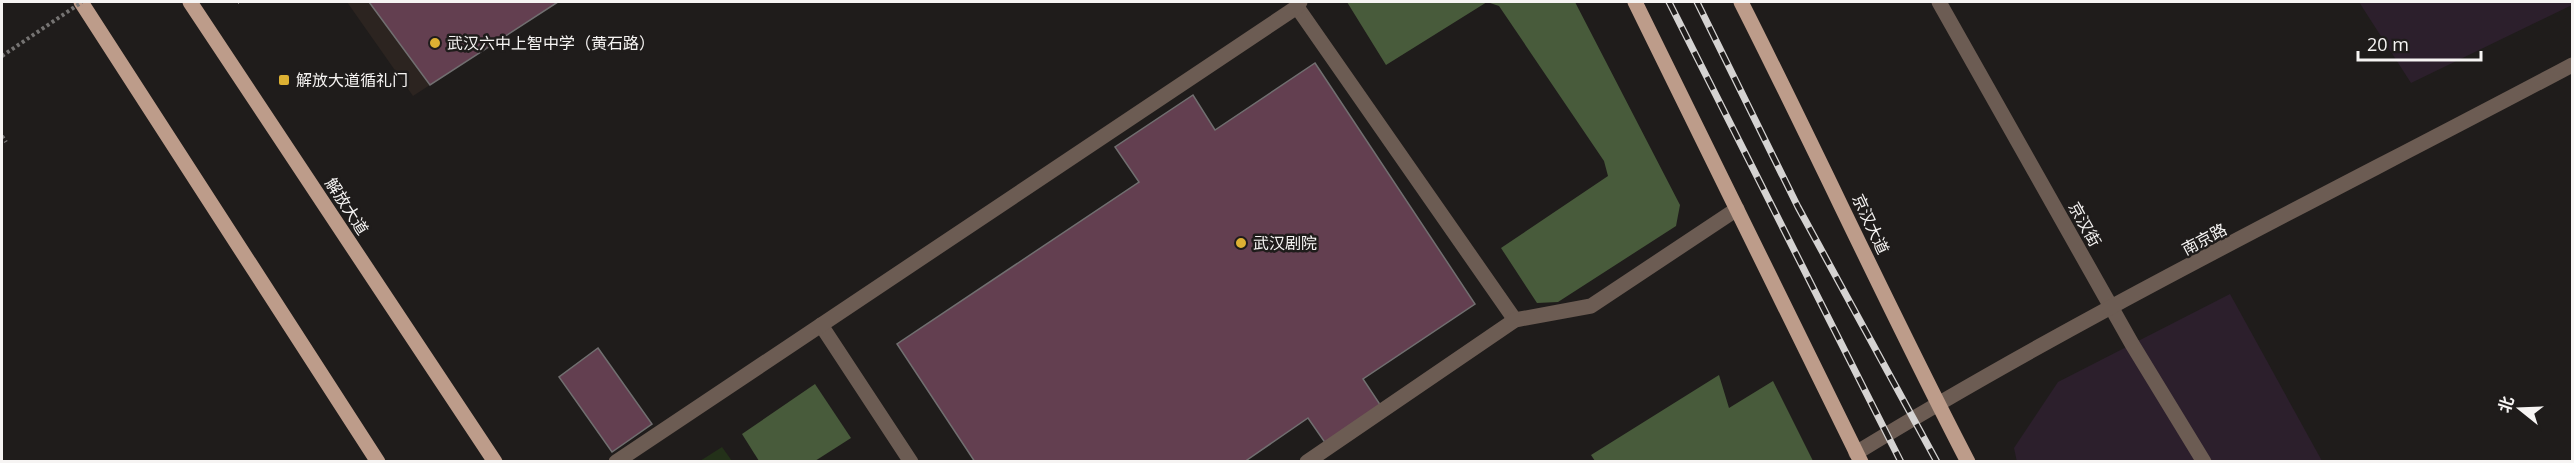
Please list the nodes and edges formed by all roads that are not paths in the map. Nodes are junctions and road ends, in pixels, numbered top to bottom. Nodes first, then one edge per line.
1 (82, 2) edge
2 (190, 2) edge
3 (1635, 2) edge
4 (1742, 2) edge
5 (1939, 2) edge
6 (1299, 4) edge
7 (2570, 70) edge
8 (1737, 208) junction
9 (2111, 308) junction
10 (1515, 320) junction
11 (820, 325) junction
12 (1937, 403) junction
13 (1859, 457) edge
14 (376, 462) edge
15 (493, 462) edge
16 (616, 462) edge
17 (911, 462) edge
18 (1307, 462) edge
19 (1968, 462) edge
20 (2204, 462) edge

1 - 14 main road
2 - 15 main road, 解放大道
3 - 8 main road
4 - 12 main road, 京汉大道
5 - 9 street, 京汉街
6 - 10 street
6 - 11 street
7 - 9 street, 南京路
8 - 10 street
8 - 13 main road
9 - 12 street, 南京路
9 - 20 street, 京汉街
10 - 18 street
11 - 16 street
11 - 17 street
12 - 13 street, 南京路
12 - 19 main road, 京汉大道

